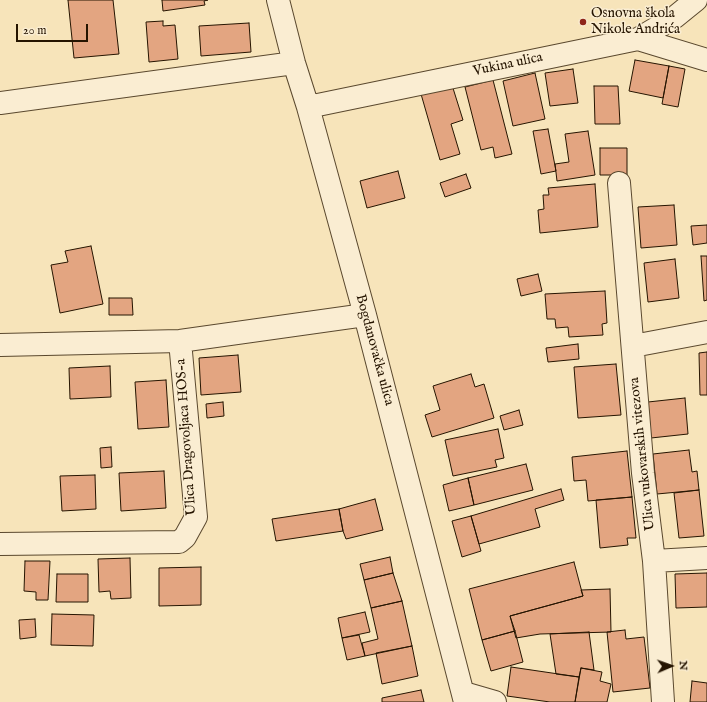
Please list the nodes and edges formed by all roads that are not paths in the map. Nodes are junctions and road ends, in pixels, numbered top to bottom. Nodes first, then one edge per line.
1 (278, 0) edge
2 (696, 0) edge
3 (638, 39) junction
4 (707, 60) edge
5 (294, 63) junction
6 (0, 102) edge
7 (308, 107) junction
8 (619, 183) dead end
9 (366, 315) junction
10 (707, 332) edge
11 (180, 341) junction
12 (0, 346) edge
13 (633, 346) junction
14 (0, 544) edge
15 (707, 558) edge
16 (654, 561) junction
17 (465, 698) edge
18 (495, 702) edge
19 (663, 702) edge

1 - 5 street, Bogdanovačka ulica
2 - 3 street
3 - 4 street, Vukina ulica
3 - 7 street, Vukina ulica
5 - 6 street
5 - 7 street, Bogdanovačka ulica
7 - 9 street, Bogdanovačka ulica
8 - 13 street, Ulica vukovarskih vitezova
9 - 11 street, Ulica Dragovoljaca HOS-a
9 - 17 street, Bogdanovačka ulica
10 - 13 street
11 - 12 street, Ulica Dragovoljaca HOS-a
11 - 14 street, Ulica Dragovoljaca HOS-a
13 - 16 street, Ulica vukovarskih vitezova
15 - 16 street
16 - 19 street, Ulica vukovarskih vitezova
17 - 18 street

